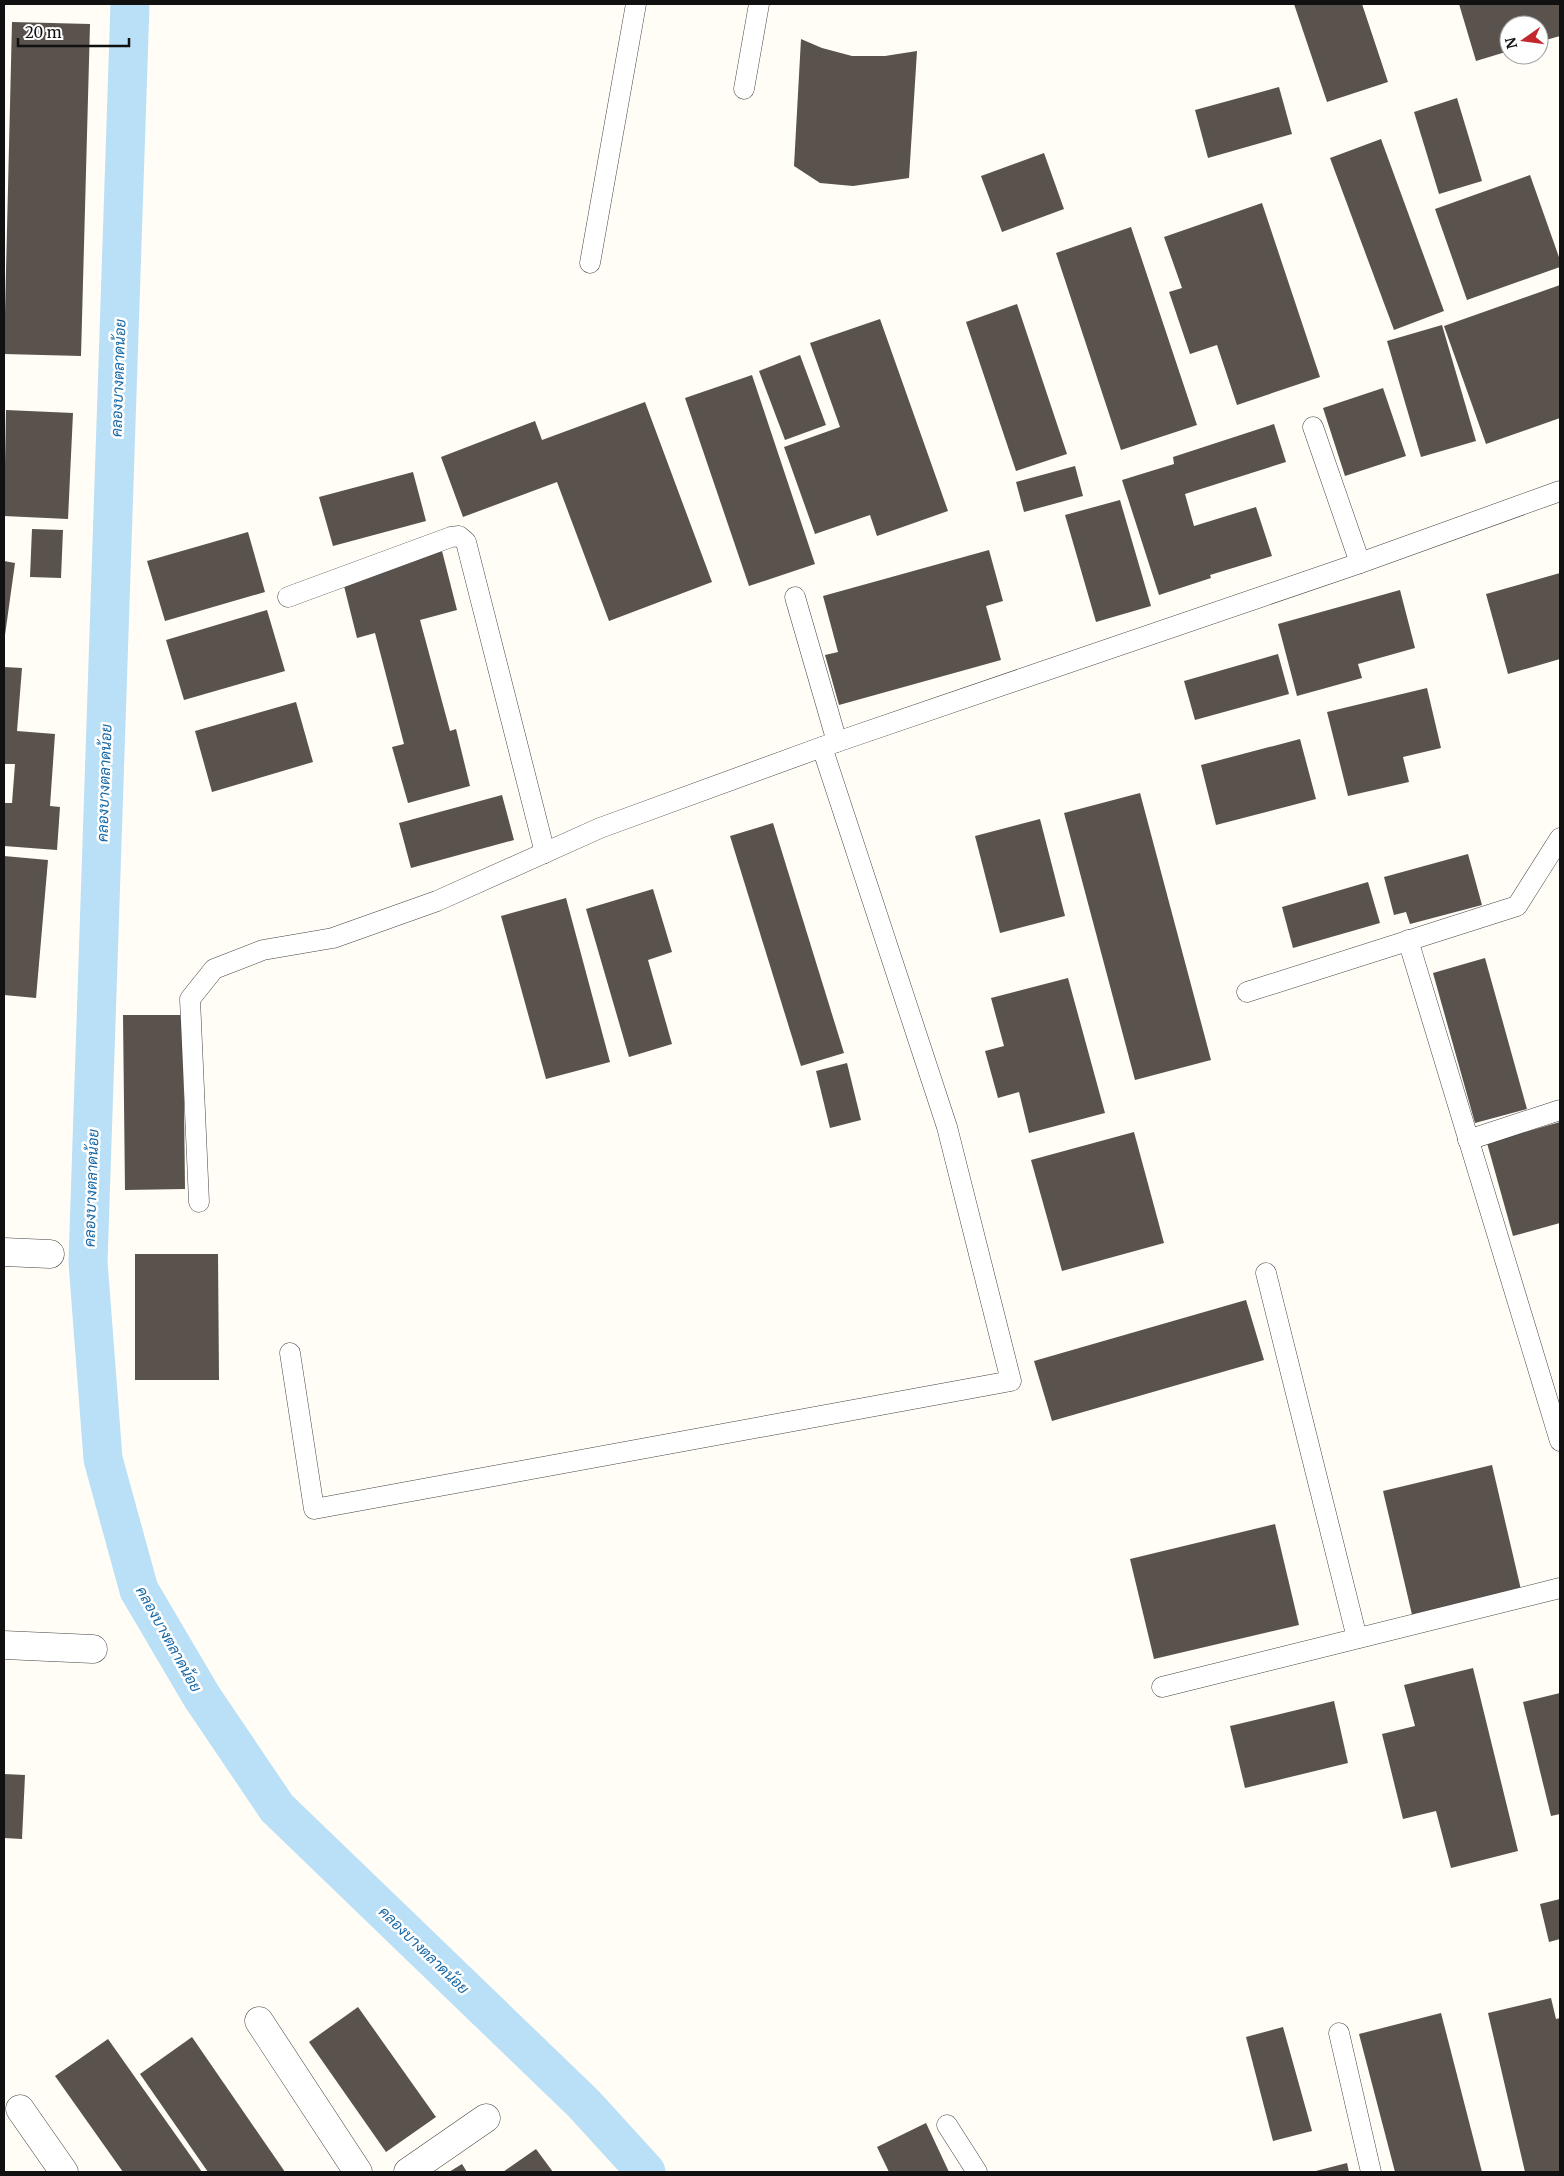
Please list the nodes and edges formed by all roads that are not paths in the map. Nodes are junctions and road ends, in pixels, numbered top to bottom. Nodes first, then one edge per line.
1 (636, 4) edge
2 (758, 4) edge
3 (744, 89) dead end
4 (590, 263) dead end
5 (1313, 427) dead end
6 (1560, 491) edge
7 (1360, 563) junction
8 (288, 596) dead end
9 (795, 597) dead end
10 (830, 745) junction
11 (1560, 838) edge
12 (544, 853) junction
13 (1408, 940) junction
14 (1247, 992) dead end
15 (1560, 1110) edge
16 (1468, 1140) junction
17 (199, 1202) dead end
18 (4, 1252) edge
19 (50, 1254) dead end
20 (1266, 1273) dead end
21 (290, 1353) dead end
22 (1560, 1442) edge
23 (1560, 1588) edge
24 (1357, 1638) junction
25 (4, 1645) edge
26 (93, 1649) dead end
27 (1162, 1687) dead end
28 (258, 2021) dead end
29 (1338, 2033) dead end
30 (20, 2109) dead end
31 (486, 2118) dead end
32 (947, 2125) dead end
33 (64, 2172) edge
34 (358, 2172) edge
35 (408, 2172) edge
36 (977, 2172) edge
37 (1371, 2172) edge

1 - 4 lane
2 - 3 lane
5 - 7 lane
6 - 7 lane
7 - 10 lane
8 - 12 lane
9 - 10 lane
10 - 12 lane
10 - 21 lane
11 - 13 lane
12 - 17 lane
13 - 14 lane
13 - 16 lane
15 - 16 lane
16 - 22 lane
18 - 19 street
20 - 24 lane
23 - 24 lane
24 - 27 lane
25 - 26 street
28 - 34 street
29 - 37 lane
30 - 33 street
31 - 35 street
32 - 36 lane

